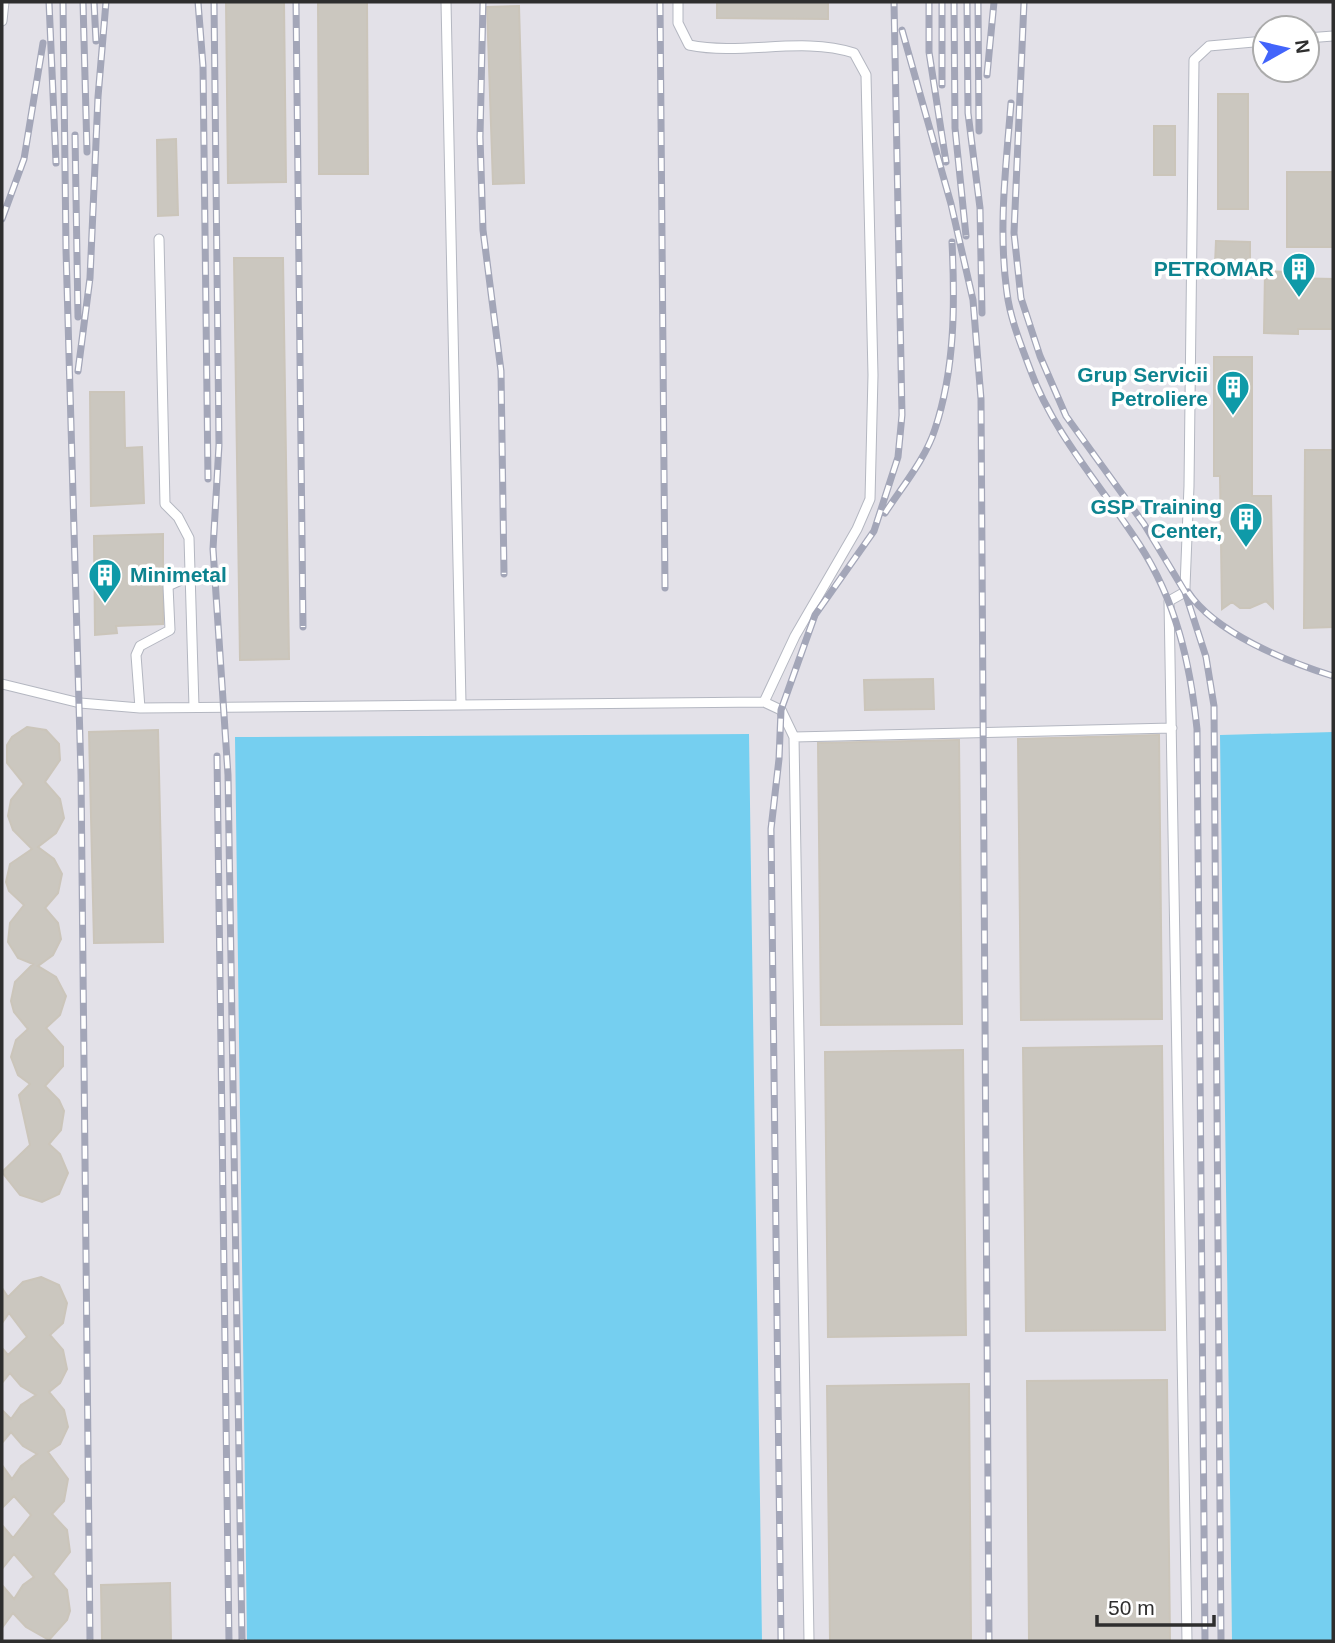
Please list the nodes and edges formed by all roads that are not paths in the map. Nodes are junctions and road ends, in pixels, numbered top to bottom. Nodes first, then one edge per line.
1 (4, 2) edge
2 (446, 2) edge
3 (678, 2) edge
4 (2, 21) edge
5 (1251, 42) edge
6 (159, 239) dead end
7 (190, 576) junction
8 (2, 684) edge
9 (764, 702) junction
10 (461, 703) junction
11 (194, 707) junction
12 (140, 708) junction
13 (1172, 728) junction
14 (794, 737) junction
15 (809, 1641) edge
16 (1187, 1641) edge

1 - 4 lane
2 - 10 lane
3 - 9 lane
5 - 13 lane
6 - 7 lane
7 - 11 lane
7 - 12 lane
8 - 12 lane
9 - 10 lane
9 - 14 lane
10 - 11 lane
11 - 12 lane
13 - 14 lane
13 - 16 lane
14 - 15 lane

